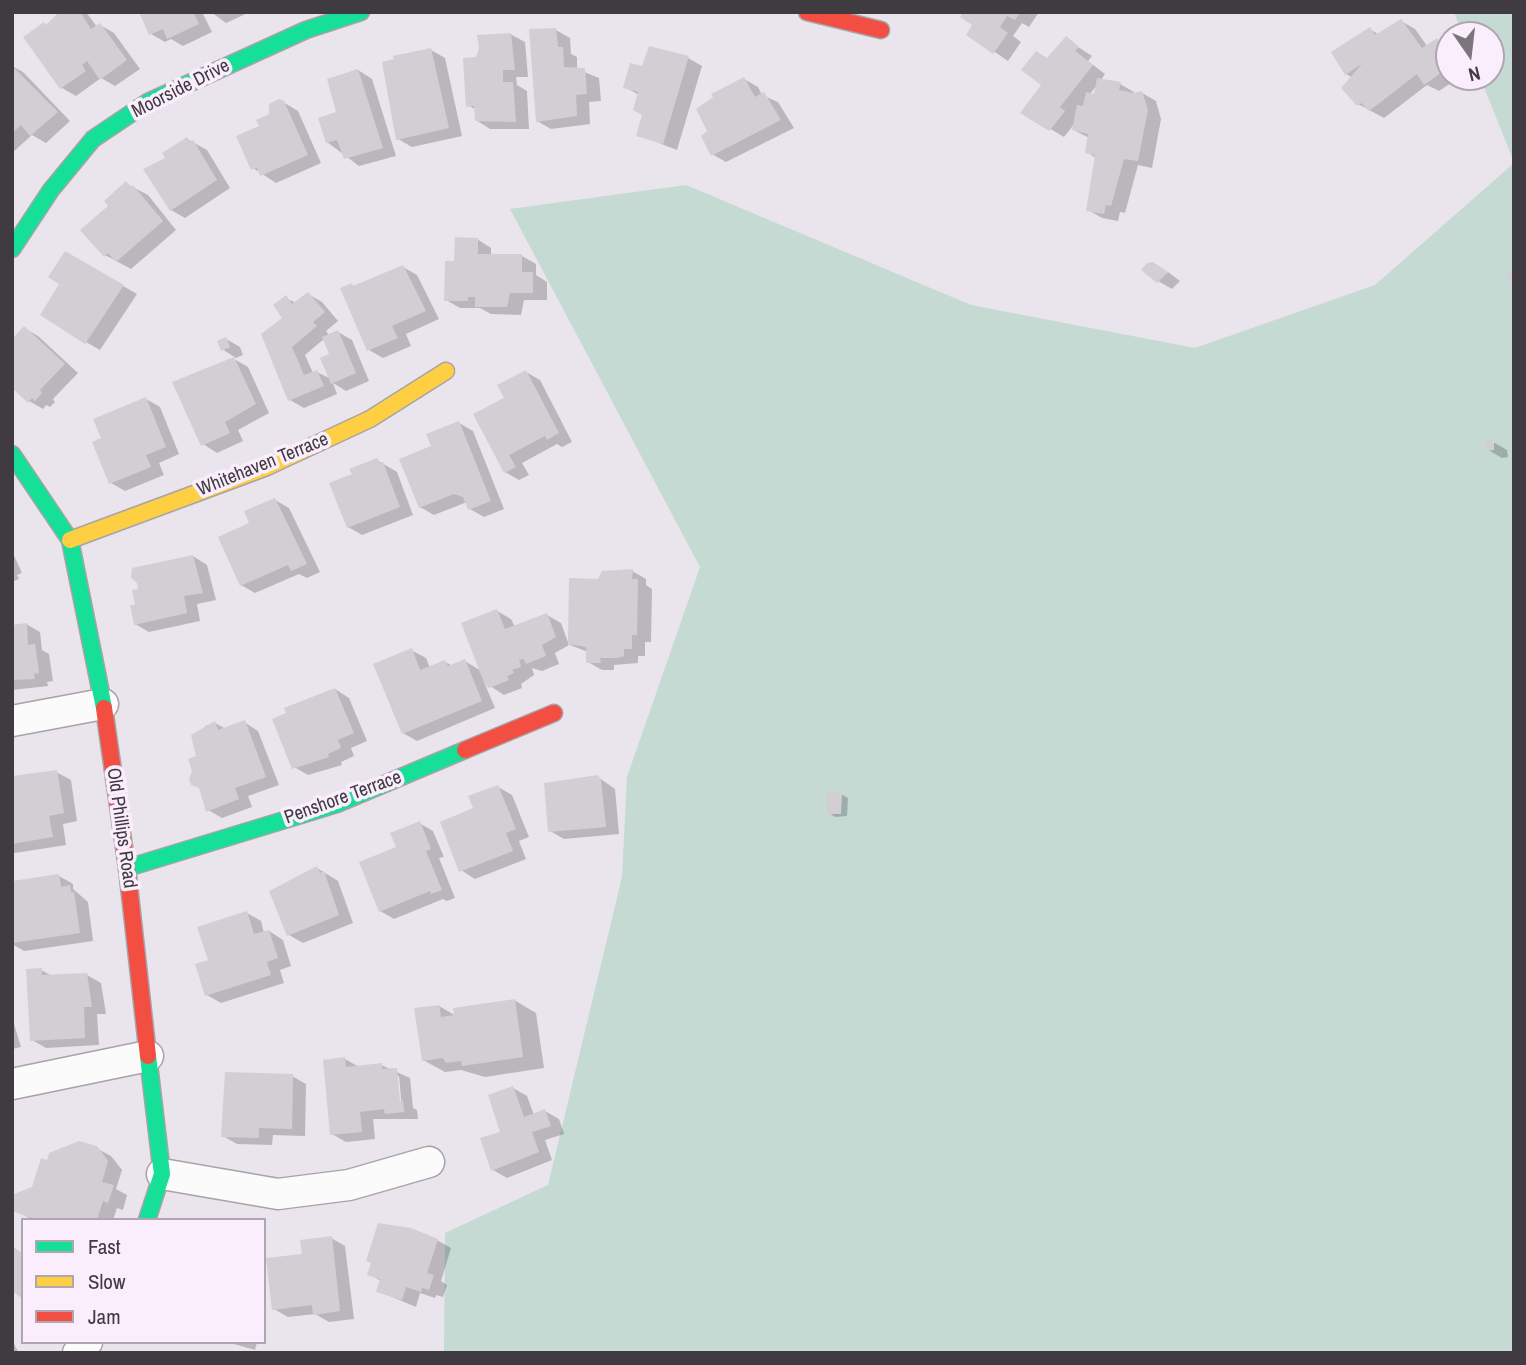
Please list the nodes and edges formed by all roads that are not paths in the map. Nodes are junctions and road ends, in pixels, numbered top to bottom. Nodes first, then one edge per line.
1 (362, 12) edge
2 (807, 12) edge
3 (881, 30) dead end
4 (12, 249) edge
5 (446, 371) dead end
6 (12, 454) edge
7 (70, 540) junction
8 (103, 704) junction
9 (554, 713) dead end
10 (12, 722) edge
11 (127, 868) junction
12 (148, 1056) junction
13 (12, 1084) edge
14 (429, 1161) dead end
15 (162, 1174) junction
16 (148, 1218) edge

1 - 4 street, Moorside Drive
2 - 3 street
5 - 7 street, Whitehaven Terrace
6 - 7 street, Old Phillips Road
7 - 8 street, Old Phillips Road
8 - 10 street
8 - 11 street, Old Phillips Road
9 - 11 street, Penshore Terrace
11 - 12 street, Old Phillips Road
12 - 13 street
12 - 15 street, Old Phillips Road
14 - 15 street
15 - 16 street, Old Phillips Road

